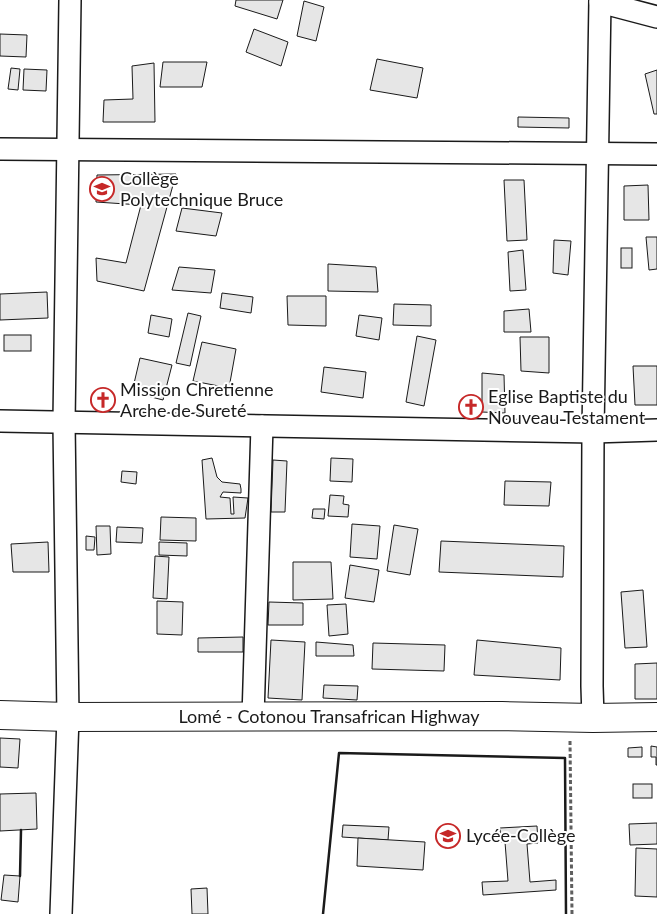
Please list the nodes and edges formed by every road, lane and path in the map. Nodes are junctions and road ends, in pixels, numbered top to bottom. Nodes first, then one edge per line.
1 (70, 0) edge
2 (600, 1) edge
3 (657, 17) edge
4 (0, 149) edge
5 (67, 150) junction
6 (598, 154) junction
7 (657, 154) edge
8 (0, 421) edge
9 (64, 423) junction
10 (262, 426) junction
11 (657, 430) edge
12 (593, 432) junction
13 (0, 715) edge
14 (68, 717) junction
15 (253, 717) junction
16 (657, 717) edge
17 (581, 718) junction
18 (62, 914) edge
19 (572, 914) edge

1 - 5 street
2 - 3 street
2 - 6 street
4 - 5 street
5 - 6 street
5 - 9 street
6 - 7 street
6 - 12 street
8 - 9 street
9 - 10 street
9 - 14 street
10 - 12 street
10 - 15 street
11 - 12 street
12 - 17 street
13 - 14 highway, Lomé - Cotonou Transafrican Highway
14 - 15 highway, Lomé - Cotonou Transafrican Highway
14 - 18 street
15 - 17 highway, Lomé - Cotonou Transafrican Highway
16 - 17 highway, Lomé - Cotonou Transafrican Highway
17 - 19 path

